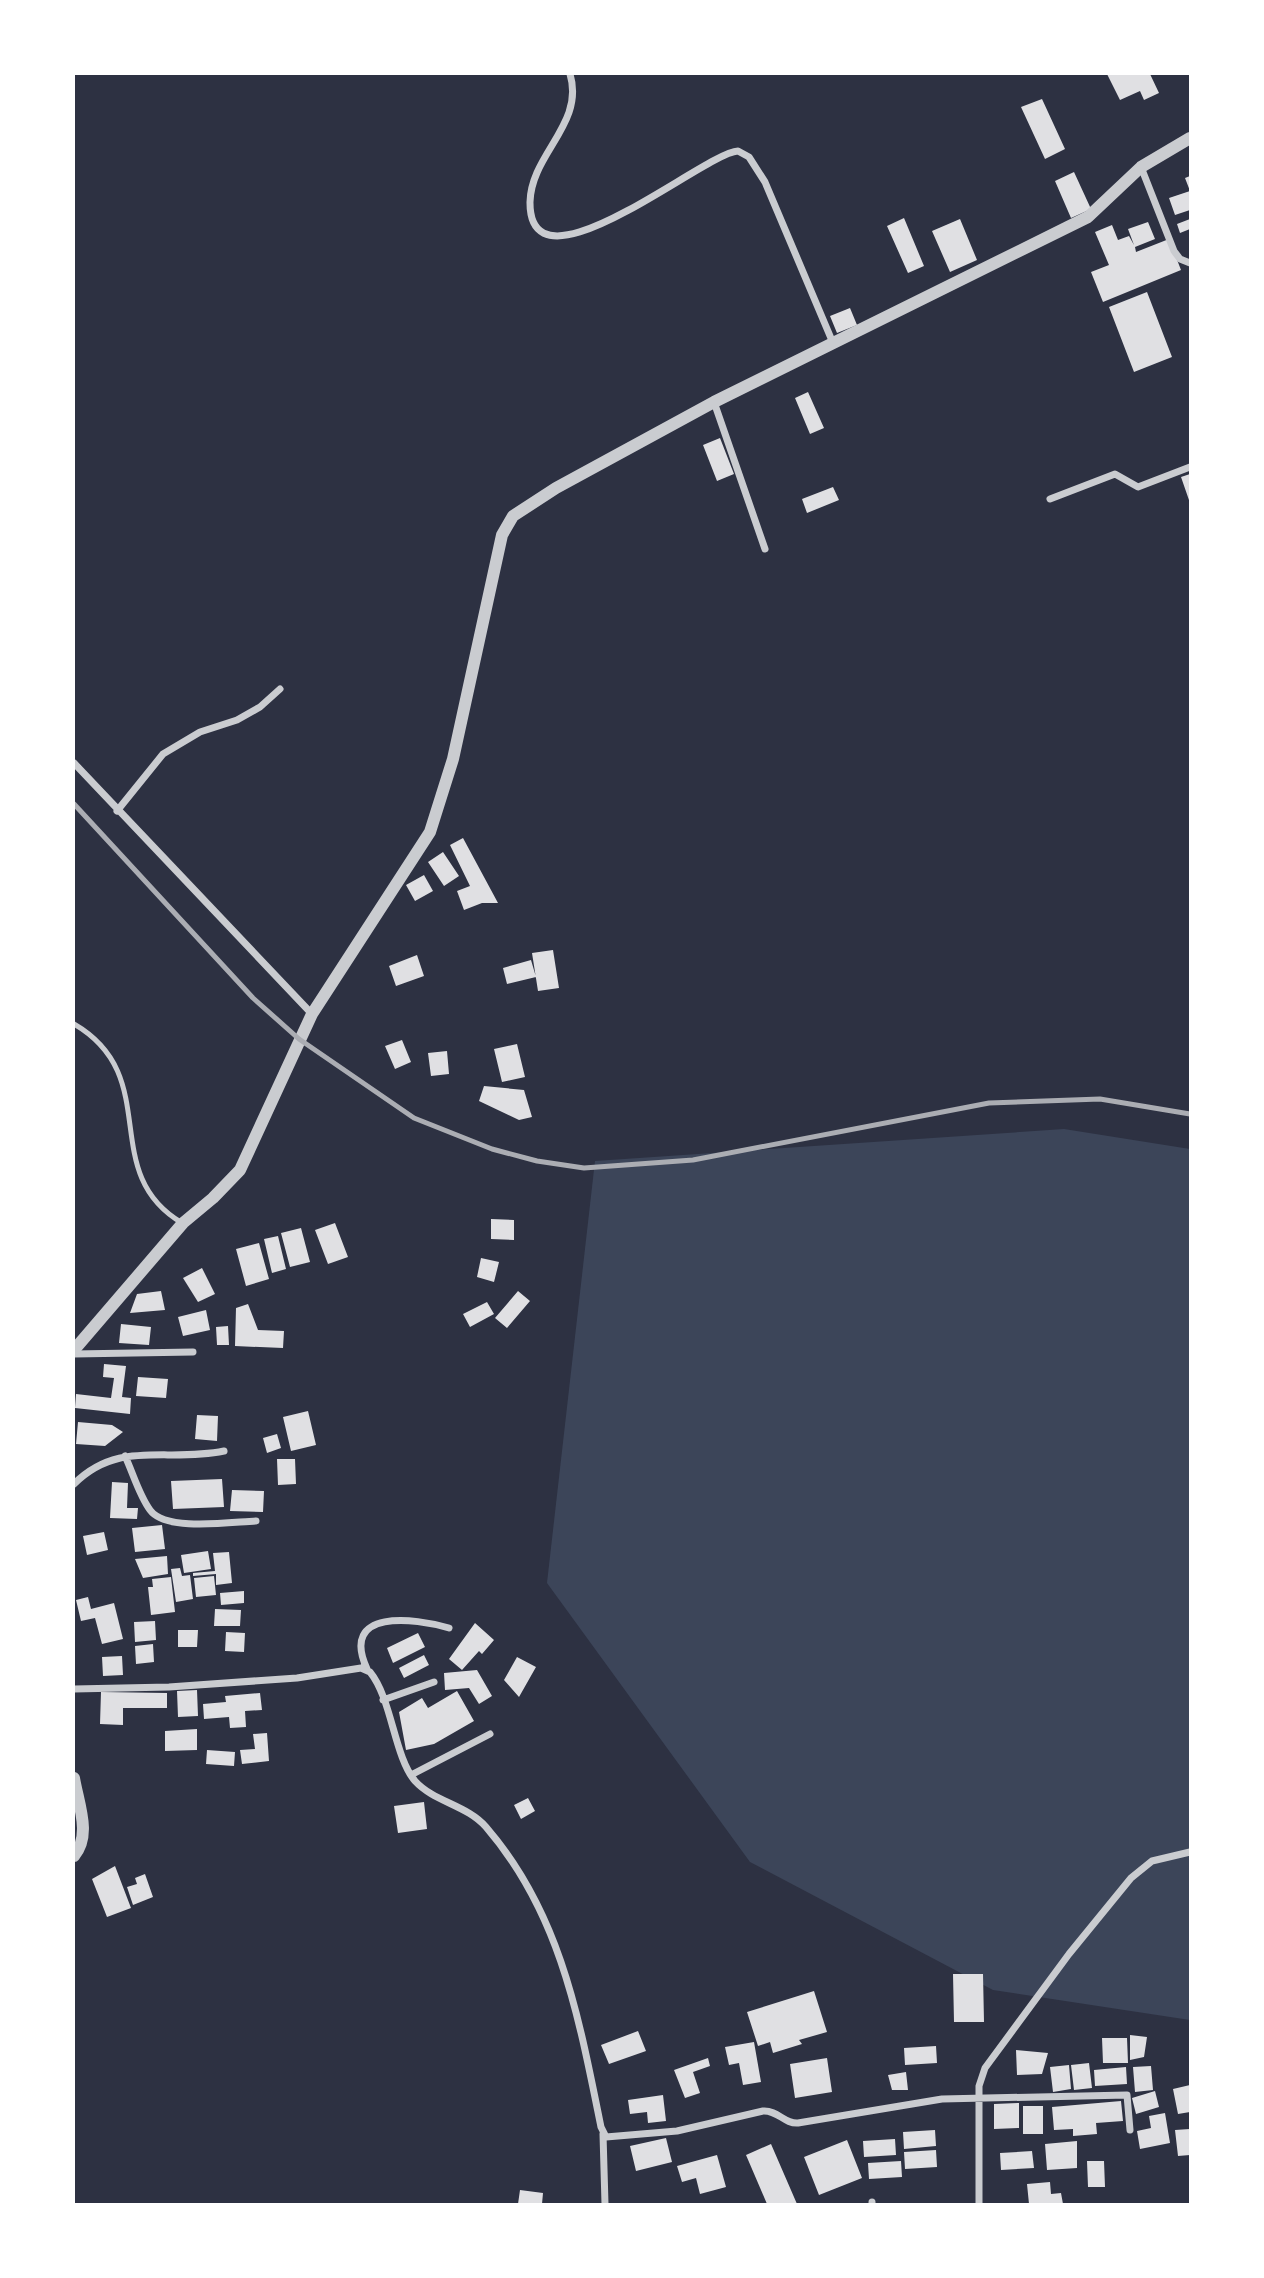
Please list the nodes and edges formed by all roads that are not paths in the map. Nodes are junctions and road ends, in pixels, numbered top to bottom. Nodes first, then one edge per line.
1 (570, 74) edge
2 (1191, 138) edge
3 (1141, 167) junction
4 (1191, 263) edge
5 (832, 343) junction
6 (714, 402) junction
7 (1191, 467) edge
8 (1050, 499) dead end
9 (765, 549) dead end
10 (279, 689) dead end
11 (74, 763) edge
12 (117, 811) junction
13 (312, 1014) junction
14 (74, 1024) edge
15 (183, 1223) junction
16 (74, 1352) edge
17 (193, 1352) dead end
18 (224, 1451) dead end
19 (125, 1456) junction
20 (74, 1485) edge
21 (256, 1521) dead end
22 (449, 1628) dead end
23 (367, 1670) junction
24 (434, 1682) dead end
25 (74, 1689) edge
26 (383, 1700) junction
27 (490, 1734) dead end
28 (411, 1775) junction
29 (74, 1778) edge
30 (1191, 1852) edge
31 (74, 1856) edge
32 (979, 2098) junction
33 (1130, 2130) dead end
34 (603, 2134) junction
35 (605, 2204) edge
36 (979, 2204) edge

1 - 5 street
2 - 3 street
3 - 4 street
3 - 5 street
5 - 6 street
6 - 9 street
6 - 13 street
7 - 8 street
10 - 12 street
11 - 12 street
12 - 13 street
13 - 15 street
14 - 15 lane
15 - 16 street
16 - 17 street
18 - 19 street
19 - 20 street
19 - 21 street
22 - 23 street
23 - 25 street
23 - 26 street
24 - 26 street
26 - 28 street
27 - 28 street
28 - 34 street
29 - 31 street
30 - 32 street
32 - 33 street
32 - 34 street
32 - 36 street
34 - 35 street

